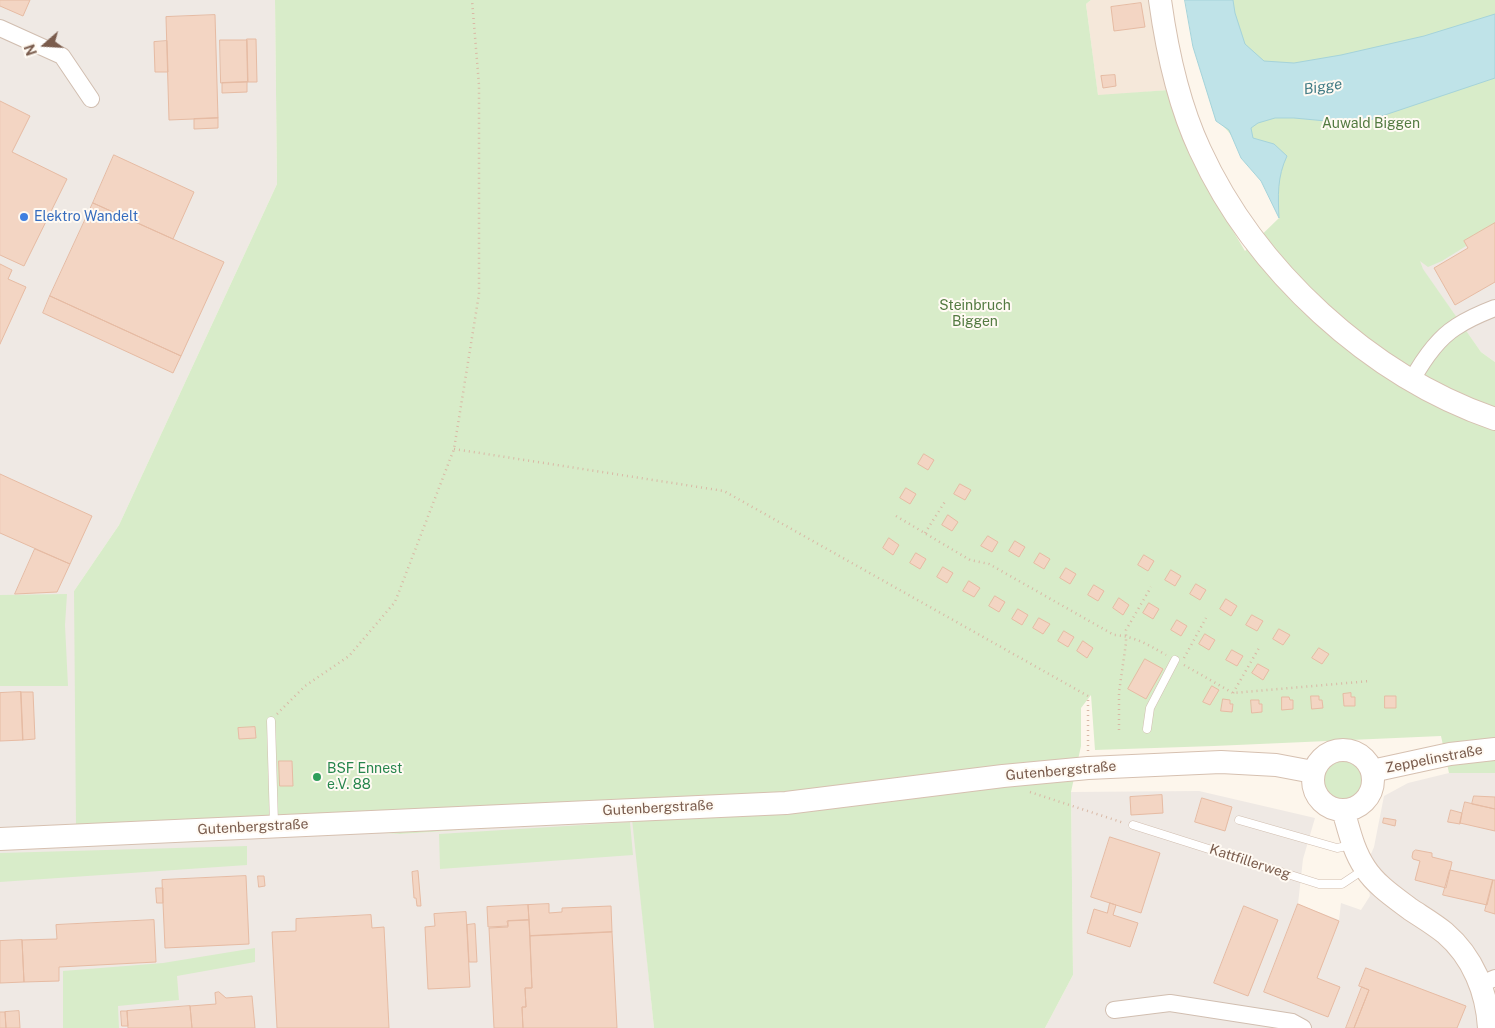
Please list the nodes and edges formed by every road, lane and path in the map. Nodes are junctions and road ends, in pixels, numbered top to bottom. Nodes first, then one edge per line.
1 (472, 0) edge
2 (1160, 0) edge
3 (0, 28) edge
4 (91, 99) dead end
5 (1495, 308) edge
6 (1412, 380) junction
7 (1495, 419) edge
8 (454, 449) junction
9 (946, 500) dead end
10 (896, 516) dead end
11 (925, 533) junction
12 (1151, 587) dead end
13 (1206, 618) dead end
14 (1126, 636) junction
15 (1259, 648) dead end
16 (1175, 660) joint
17 (1370, 681) dead end
18 (1233, 694) junction
19 (271, 721) joint
20 (1147, 729) dead end
21 (1119, 730) dead end
22 (1495, 749) edge
23 (1088, 768) junction
24 (1372, 771) junction
25 (1313, 772) junction
26 (1003, 776) junction
27 (1343, 810) junction
28 (1239, 820) dead end
29 (1133, 825) joint
30 (274, 826) junction
31 (0, 839) edge
32 (1353, 844) junction
33 (1365, 868) junction
34 (1488, 981) edge
35 (1114, 1010) dead end
36 (1303, 1028) edge
37 (1489, 1028) edge

1 - 8 path
2 - 6 main road
3 - 4 street
5 - 6 street
6 - 7 main road
8 - 19 path
8 - 23 path
9 - 11 path
10 - 11 path
11 - 14 path
12 - 14 path
13 - 18 path
14 - 16 path
14 - 21 path
15 - 18 path
16 - 20 lane
17 - 18 path
19 - 30 lane
22 - 24 main road, Zeppelinstraße
23 - 25 main road, Gutenbergstraße
23 - 26 main road, Gutenbergstraße
24 - 25 main road, Zeppelinstraße
24 - 27 main road, Zeppelinstraße
25 - 27 main road
26 - 29 path
26 - 30 main road, Gutenbergstraße
27 - 32 main road
28 - 32 lane
29 - 33 lane, Kattfillerweg
30 - 31 main road, Gutenbergstraße
32 - 33 main road
33 - 34 main road
34 - 37 main road
35 - 36 street

